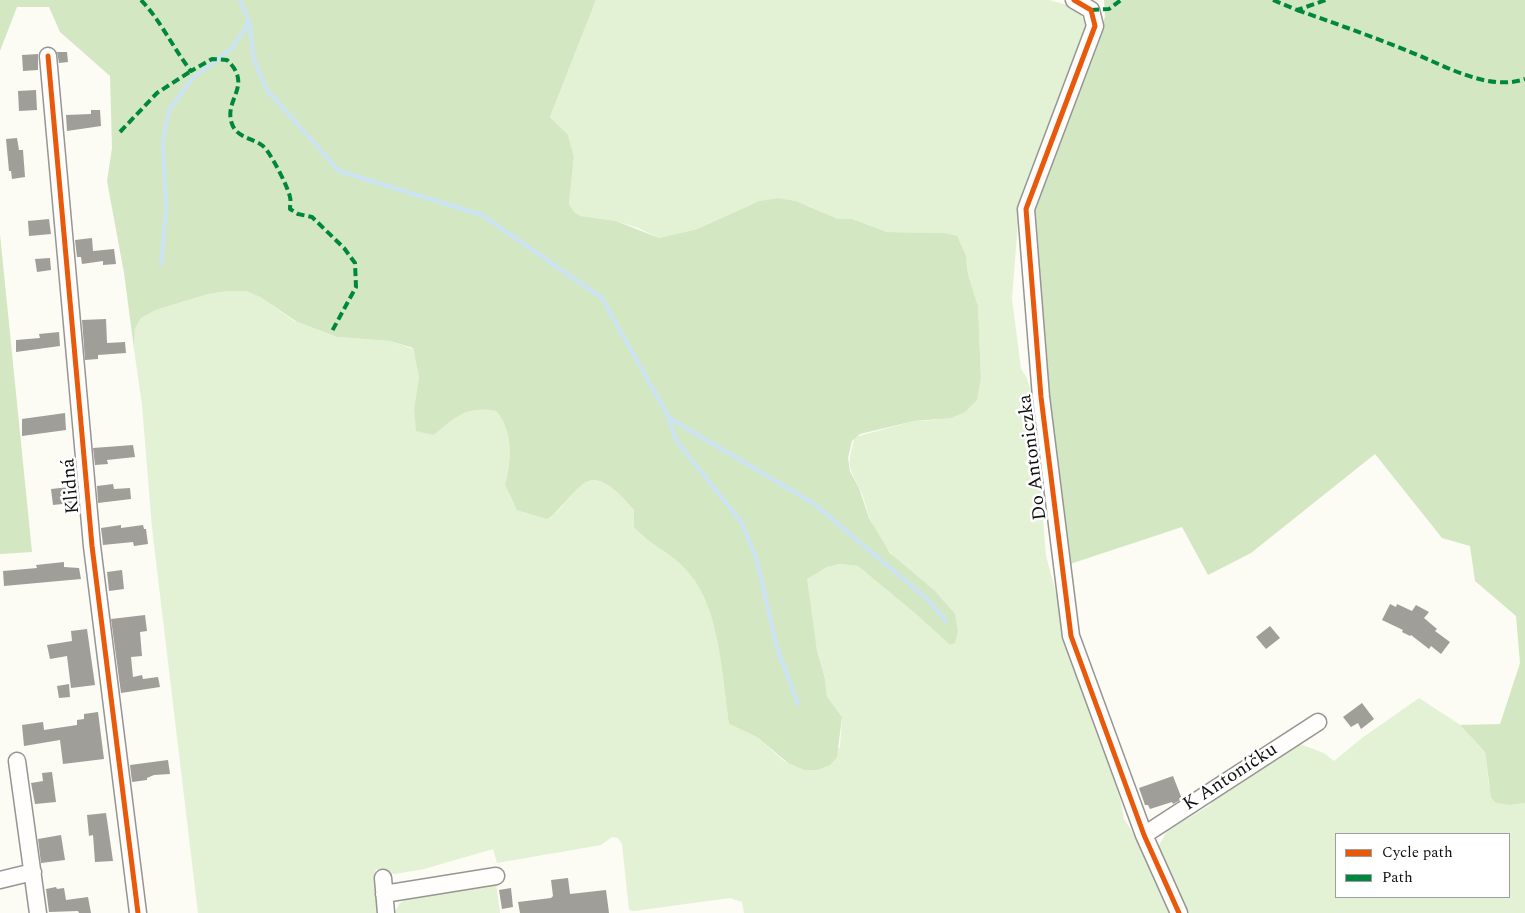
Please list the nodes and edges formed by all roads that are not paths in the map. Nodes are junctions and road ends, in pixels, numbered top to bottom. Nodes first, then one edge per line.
1 (1074, 0) edge
2 (48, 56) dead end
3 (1318, 722) dead end
4 (17, 762) dead end
5 (1144, 834) junction
6 (33, 872) junction
7 (496, 876) dead end
8 (0, 880) edge
9 (38, 913) edge
10 (138, 913) edge
11 (386, 913) edge
12 (1180, 913) edge

1 - 5 street, Do Antoniczka
2 - 10 street, Klidná
3 - 5 street, K Antoníčku
4 - 6 street
5 - 12 street, Do Antoniczka
6 - 8 street
6 - 9 street
7 - 11 street

